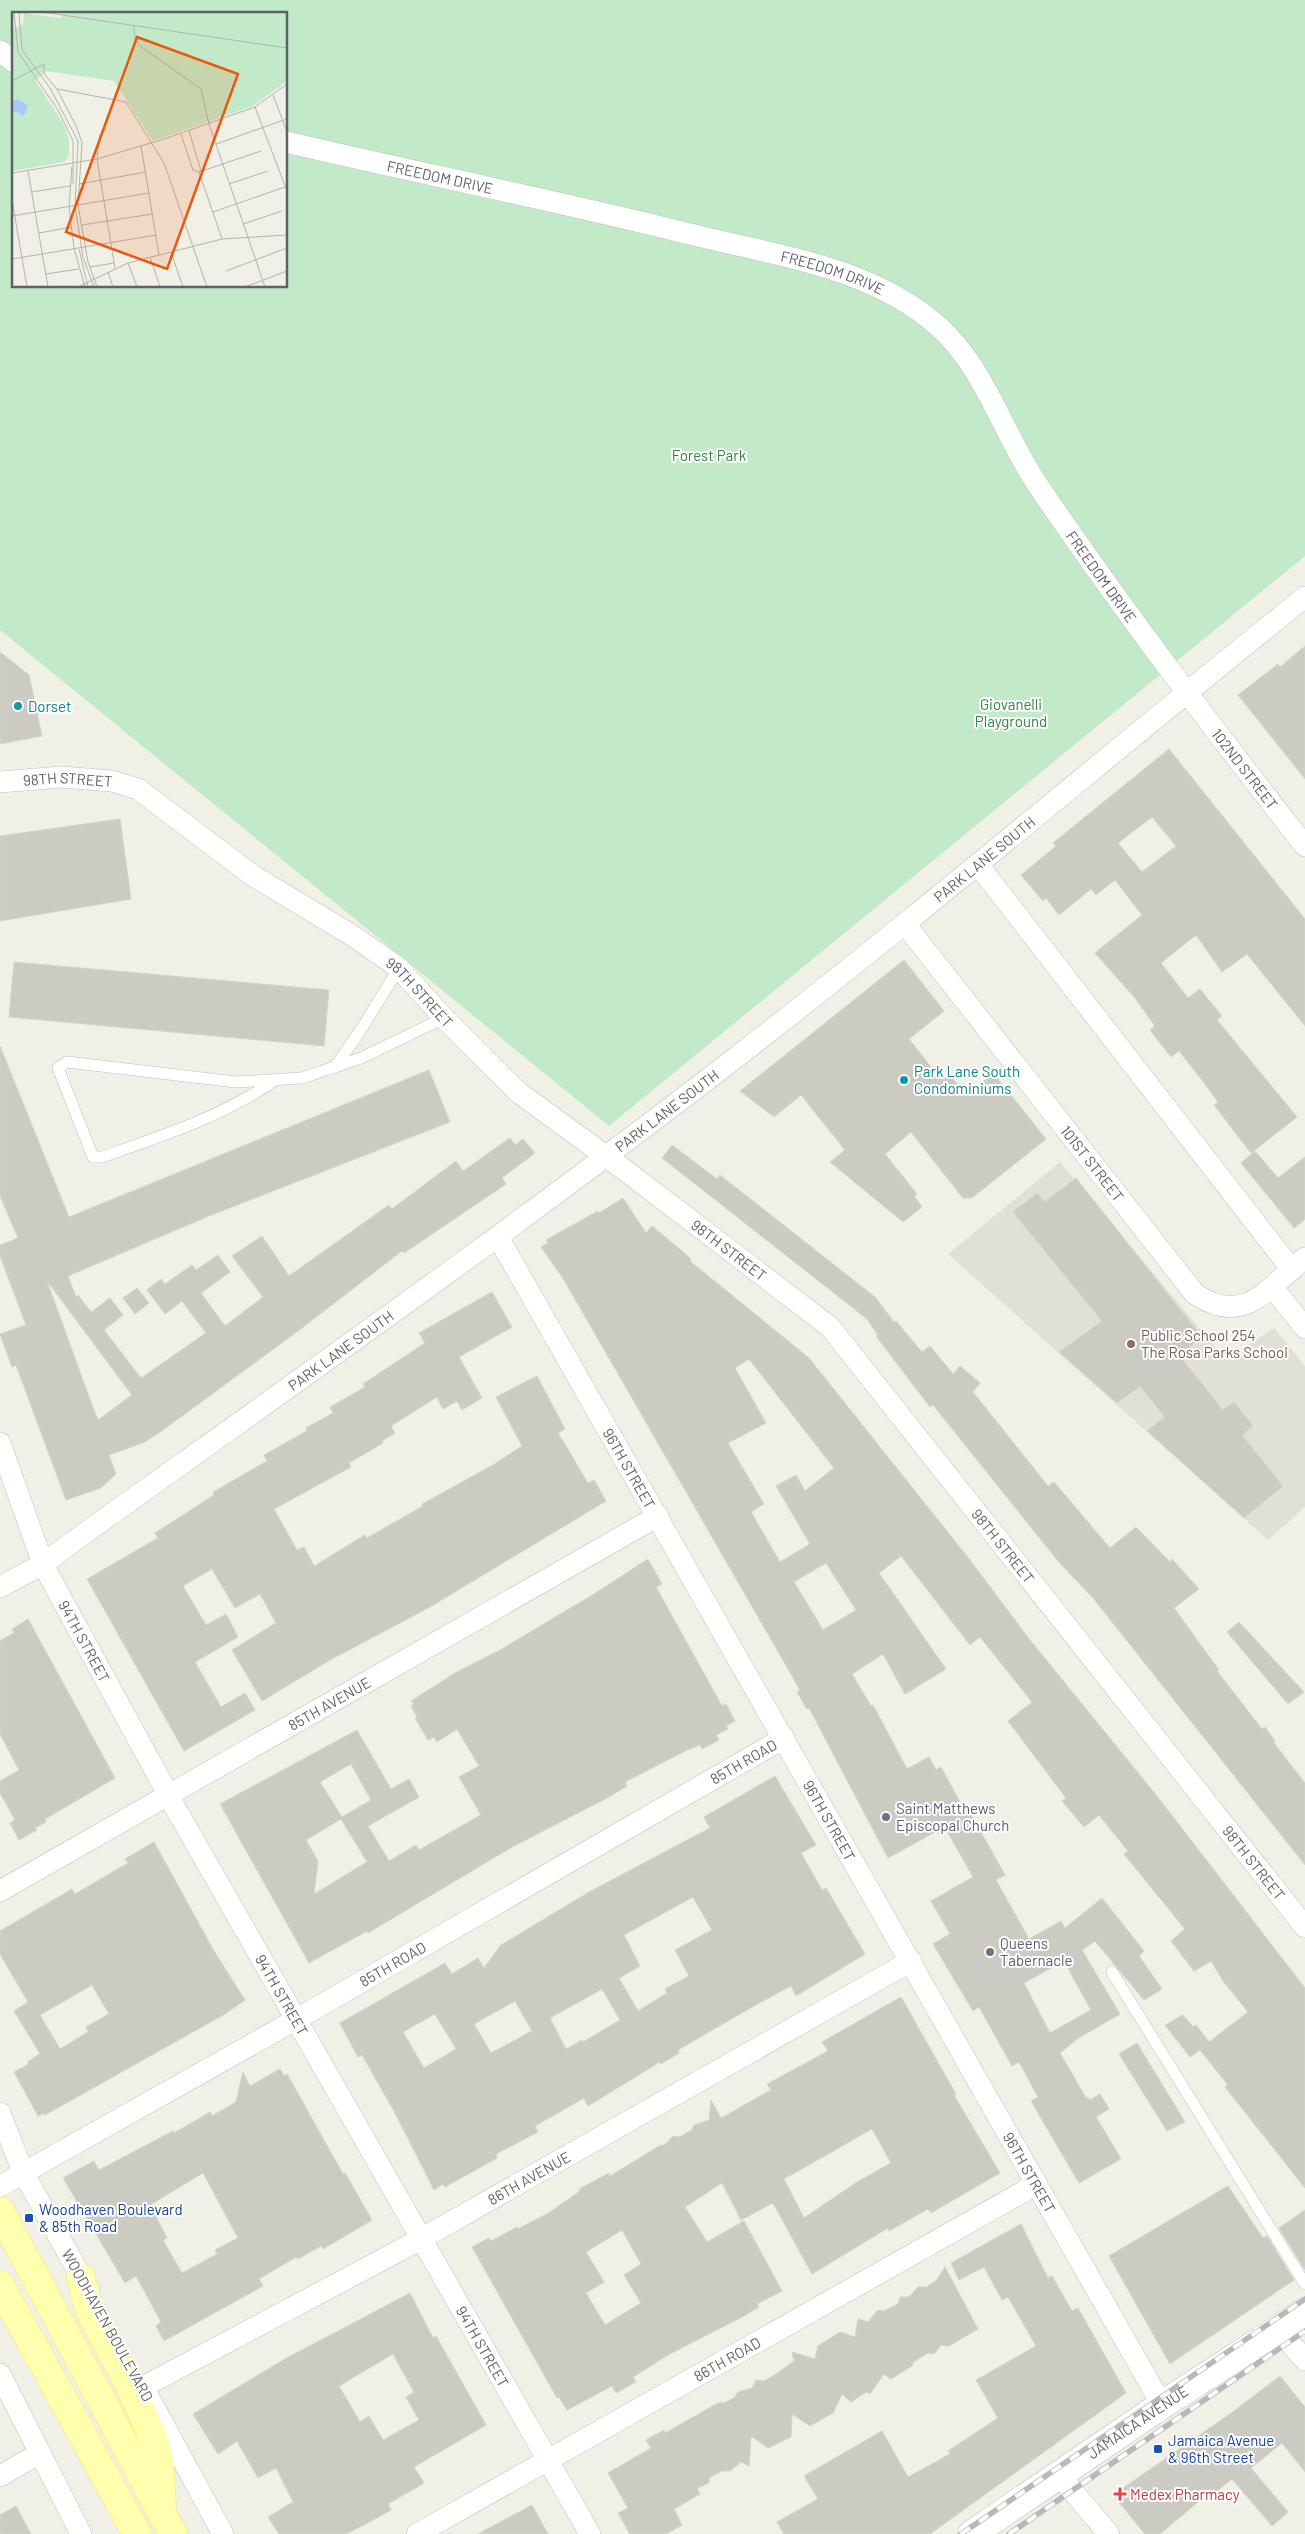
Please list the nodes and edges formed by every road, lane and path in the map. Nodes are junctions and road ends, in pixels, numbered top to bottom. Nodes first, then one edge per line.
1 (0, 51) edge
2 (12, 60) edge
3 (288, 142) edge
4 (1305, 597) edge
5 (1185, 693) junction
6 (0, 782) edge
7 (1305, 846) edge
8 (979, 866) junction
9 (905, 924) junction
10 (399, 968) junction
11 (444, 1018) junction
12 (335, 1067) junction
13 (276, 1080) junction
14 (606, 1155) junction
15 (498, 1236) junction
16 (1298, 1264) edge
17 (1273, 1288) junction
18 (1305, 1328) edge
19 (0, 1443) edge
20 (658, 1516) junction
21 (42, 1564) junction
22 (0, 1587) edge
23 (784, 1738) junction
24 (168, 1795) junction
25 (0, 1891) edge
26 (1305, 1927) edge
27 (911, 1961) junction
28 (1112, 1972) dead end
29 (298, 2019) junction
30 (0, 2113) edge
31 (23, 2172) junction
32 (1037, 2184) junction
33 (0, 2186) edge
34 (0, 2211) edge
35 (421, 2239) junction
36 (81, 2278) junction
37 (1305, 2284) edge
38 (0, 2285) edge
39 (1305, 2312) edge
40 (1279, 2330) junction
41 (1305, 2360) edge
42 (0, 2374) edge
43 (143, 2388) junction
44 (1162, 2404) junction
45 (40, 2453) junction
46 (548, 2460) junction
47 (1058, 2474) junction
48 (0, 2476) edge
49 (168, 2525) edge
50 (81, 2534) edge
51 (137, 2534) edge
52 (223, 2534) edge
53 (418, 2534) edge
54 (590, 2534) edge
55 (972, 2534) edge
56 (1109, 2534) edge

1 - 2 street
3 - 5 street, FREEDOM DRIVE
4 - 5 street, PARK LANE SOUTH
5 - 7 street, 102ND STREET
5 - 8 street, PARK LANE SOUTH
6 - 10 street, 98TH STREET
8 - 9 street, PARK LANE SOUTH
8 - 16 street
9 - 14 street, PARK LANE SOUTH
9 - 17 street, 101ST STREET
10 - 11 street, 98TH STREET
10 - 12 lane
11 - 12 lane
11 - 14 street, 98TH STREET
12 - 13 lane
13 - 13 lane
14 - 15 street, PARK LANE SOUTH
14 - 26 street, 98TH STREET
15 - 20 street, 96TH STREET
15 - 21 street, PARK LANE SOUTH
16 - 17 street
17 - 18 street
19 - 21 street, 94TH STREET
20 - 23 street, 96TH STREET
20 - 24 street, 85TH AVENUE
21 - 22 street, PARK LANE SOUTH
21 - 24 street, 94TH STREET
23 - 27 street, 96TH STREET
23 - 29 street, 85TH ROAD
24 - 25 street, 85TH AVENUE
24 - 29 street, 94TH STREET
27 - 32 street, 96TH STREET
27 - 35 street, 86TH AVENUE
28 - 37 lane
29 - 31 street, 85TH ROAD
29 - 35 street, 94TH STREET
30 - 31 street, WOODHAVEN BOULEVARD
31 - 33 street, 85TH ROAD
31 - 36 street, WOODHAVEN BOULEVARD
32 - 44 street, 96TH STREET
32 - 46 street, 86TH ROAD
34 - 49 main road
35 - 43 street, 86TH AVENUE
35 - 46 street, 94TH STREET
36 - 43 street, WOODHAVEN BOULEVARD
36 - 49 main road
38 - 51 main road
39 - 40 main road, JAMAICA AVENUE
40 - 41 street
40 - 44 main road, JAMAICA AVENUE
42 - 45 street
43 - 52 street, WOODHAVEN BOULEVARD
44 - 47 main road, JAMAICA AVENUE
45 - 48 street
45 - 50 street
46 - 53 street, 86TH ROAD
46 - 54 street, 94TH STREET
47 - 55 main road, JAMAICA AVENUE
47 - 56 street

